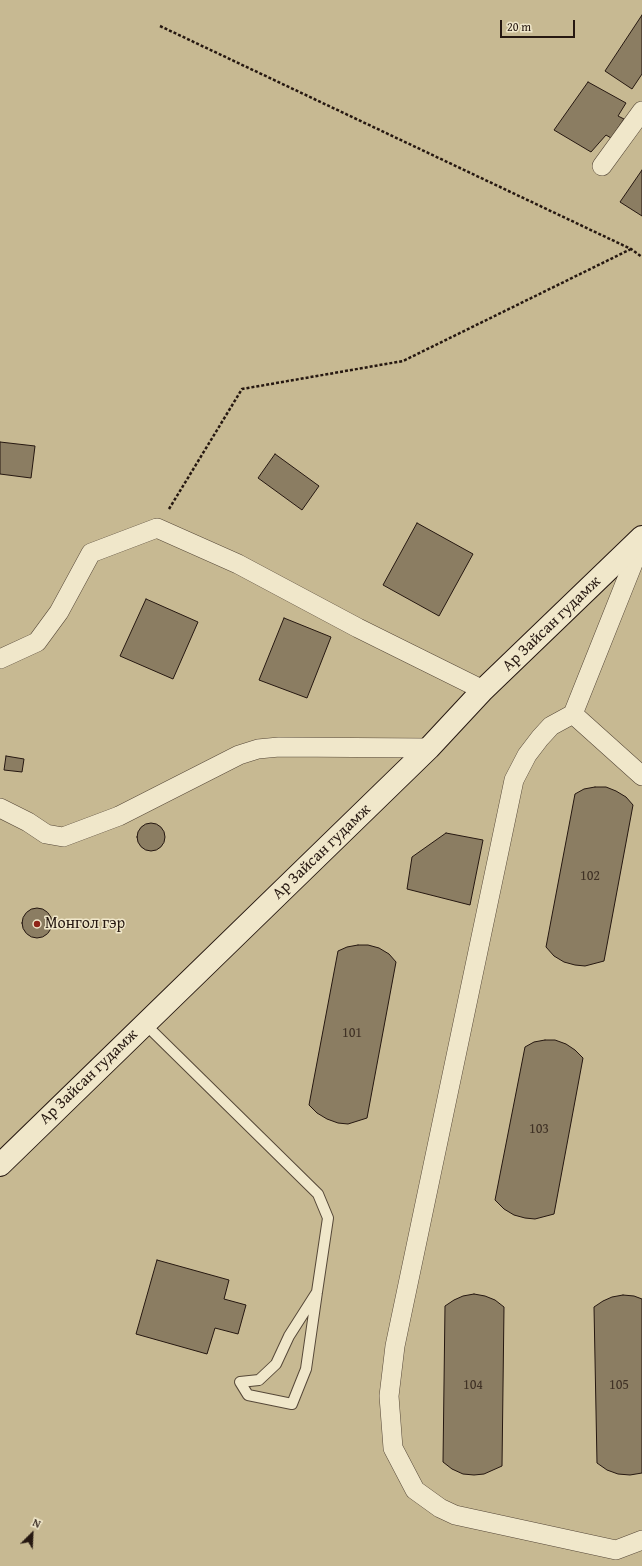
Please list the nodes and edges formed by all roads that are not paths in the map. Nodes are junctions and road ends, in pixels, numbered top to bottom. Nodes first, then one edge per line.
1 (642, 111) edge
2 (602, 166) dead end
3 (642, 537) edge
4 (642, 541) edge
5 (0, 659) edge
6 (482, 690) junction
7 (573, 714) junction
8 (429, 748) junction
9 (642, 776) edge
10 (0, 808) edge
11 (144, 1023) junction
12 (0, 1165) edge
13 (317, 1292) junction
14 (642, 1540) edge

1 - 2 street
3 - 6 street, Ар Зайсан гудамж
4 - 7 street
5 - 6 street
6 - 8 street, Ар Зайсан гудамж
7 - 9 street
7 - 14 street
8 - 10 street
8 - 11 street, Ар Зайсан гудамж
11 - 12 street, Ар Зайсан гудамж
11 - 13 lane
13 - 13 lane

